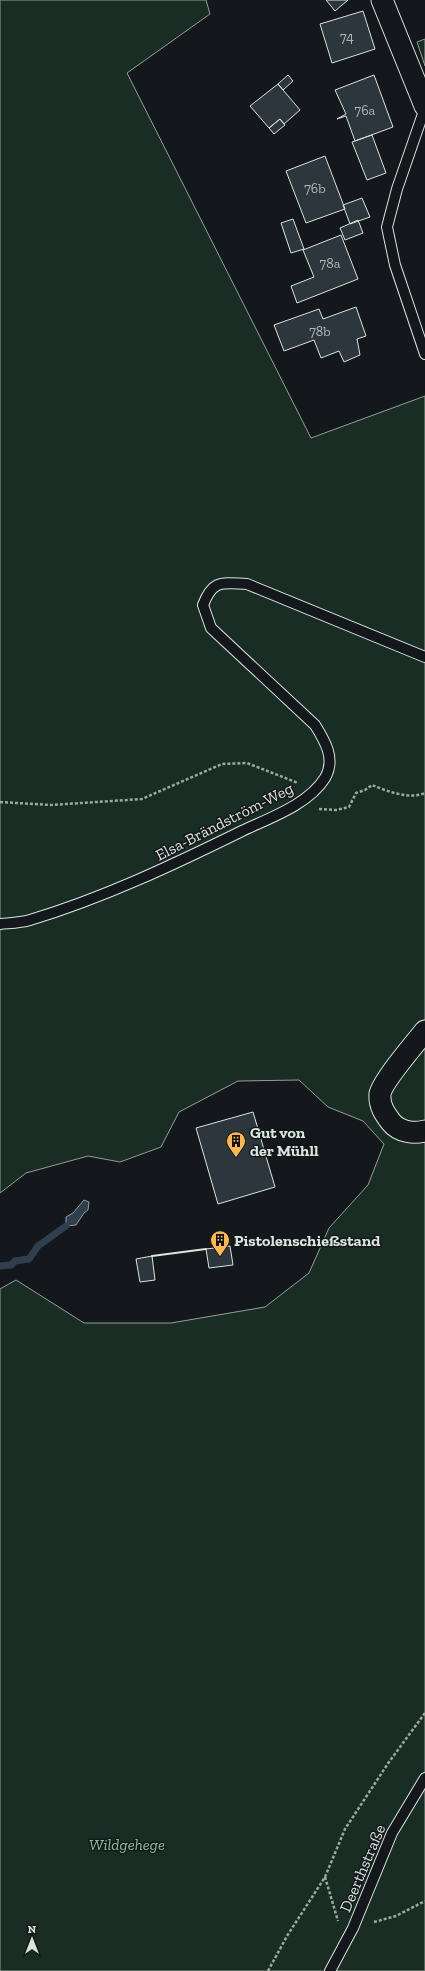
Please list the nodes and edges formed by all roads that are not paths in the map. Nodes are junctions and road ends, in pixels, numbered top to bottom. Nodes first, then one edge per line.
1 (382, 0) edge
2 (425, 107) edge
3 (425, 354) edge
4 (425, 657) edge
5 (0, 924) edge
6 (425, 1031) edge
7 (425, 1131) edge
8 (425, 1778) edge
9 (330, 1971) edge

1 - 2 street
2 - 3 lane
4 - 5 lane, Elsa-Brändström-Weg
6 - 7 street
8 - 9 lane, Deerthstraße

